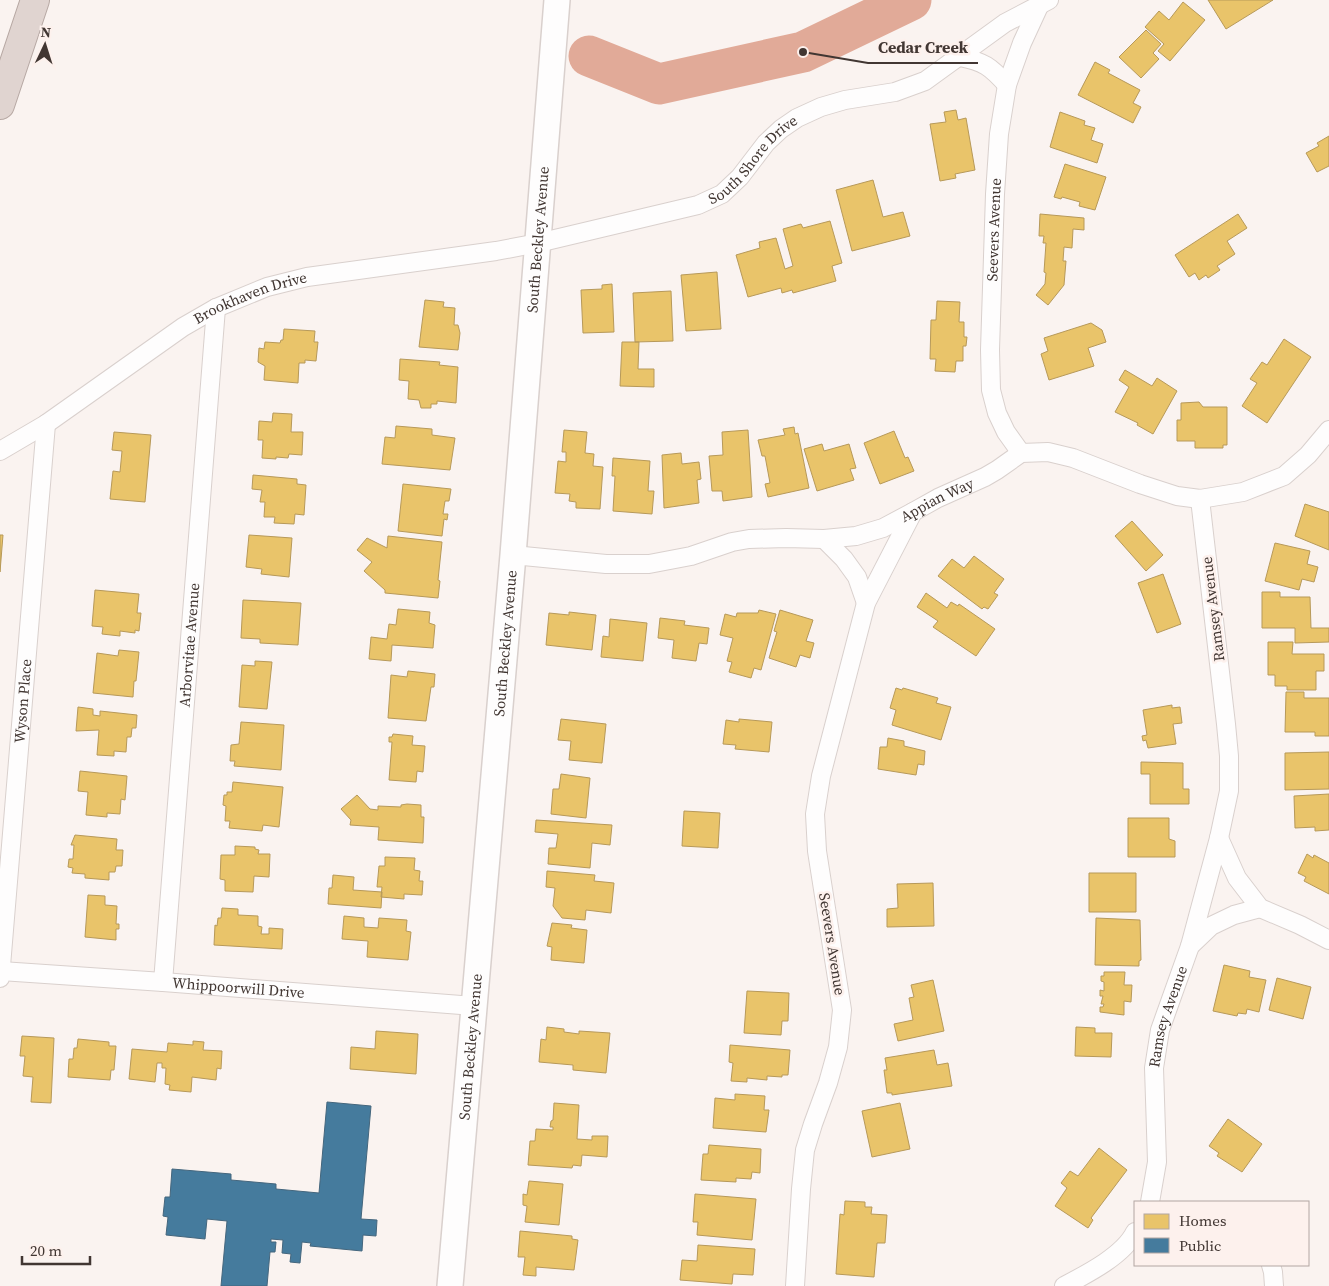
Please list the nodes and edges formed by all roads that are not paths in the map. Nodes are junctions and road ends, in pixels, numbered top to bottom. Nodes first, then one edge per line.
1 (35, 0) edge
2 (557, 0) edge
3 (1045, 2) edge
4 (960, 57) junction
5 (1007, 84) junction
6 (0, 105) edge
7 (538, 243) junction
8 (216, 308) junction
9 (46, 424) junction
10 (1329, 430) edge
11 (0, 451) edge
12 (1021, 453) junction
13 (1200, 499) junction
14 (913, 512) junction
15 (824, 539) junction
16 (513, 555) junction
17 (866, 603) junction
18 (1219, 838) junction
19 (1260, 908) junction
20 (1329, 940) edge
21 (1190, 946) junction
22 (1, 971) edge
23 (0, 978) edge
24 (163, 982) junction
25 (474, 1006) junction
26 (1150, 1201) edge
27 (1134, 1234) edge
28 (1271, 1266) edge
29 (450, 1286) edge
30 (795, 1286) edge
31 (1064, 1286) edge
32 (1274, 1286) edge

1 - 6 highway
2 - 7 street, South Beckley Avenue
3 - 4 street, South Shore Drive
3 - 5 street, Seevers Avenue
4 - 5 street
4 - 7 street, South Shore Drive
5 - 12 street, Seevers Avenue
7 - 8 street, Brookhaven Drive
7 - 16 street, South Beckley Avenue
8 - 9 street, Brookhaven Drive
8 - 24 street, Arborvitae Avenue
9 - 11 street, Brookhaven Drive
9 - 22 street, Wyson Place
10 - 13 street
12 - 13 street
12 - 14 street, Appian Way
13 - 18 street, Ramsey Avenue
14 - 15 street, Appian Way
14 - 17 street, Seevers Avenue
15 - 16 street, Appian Way
15 - 17 street
16 - 25 street, South Beckley Avenue
17 - 30 street, Seevers Avenue
18 - 19 street
18 - 21 street, Ramsey Avenue
19 - 20 street
19 - 21 street
21 - 26 street, Ramsey Avenue
22 - 23 street, Wyson Place
22 - 24 street, Whippoorwill Drive
24 - 25 street, Whippoorwill Drive
25 - 29 street, South Beckley Avenue
27 - 31 street
28 - 32 street

